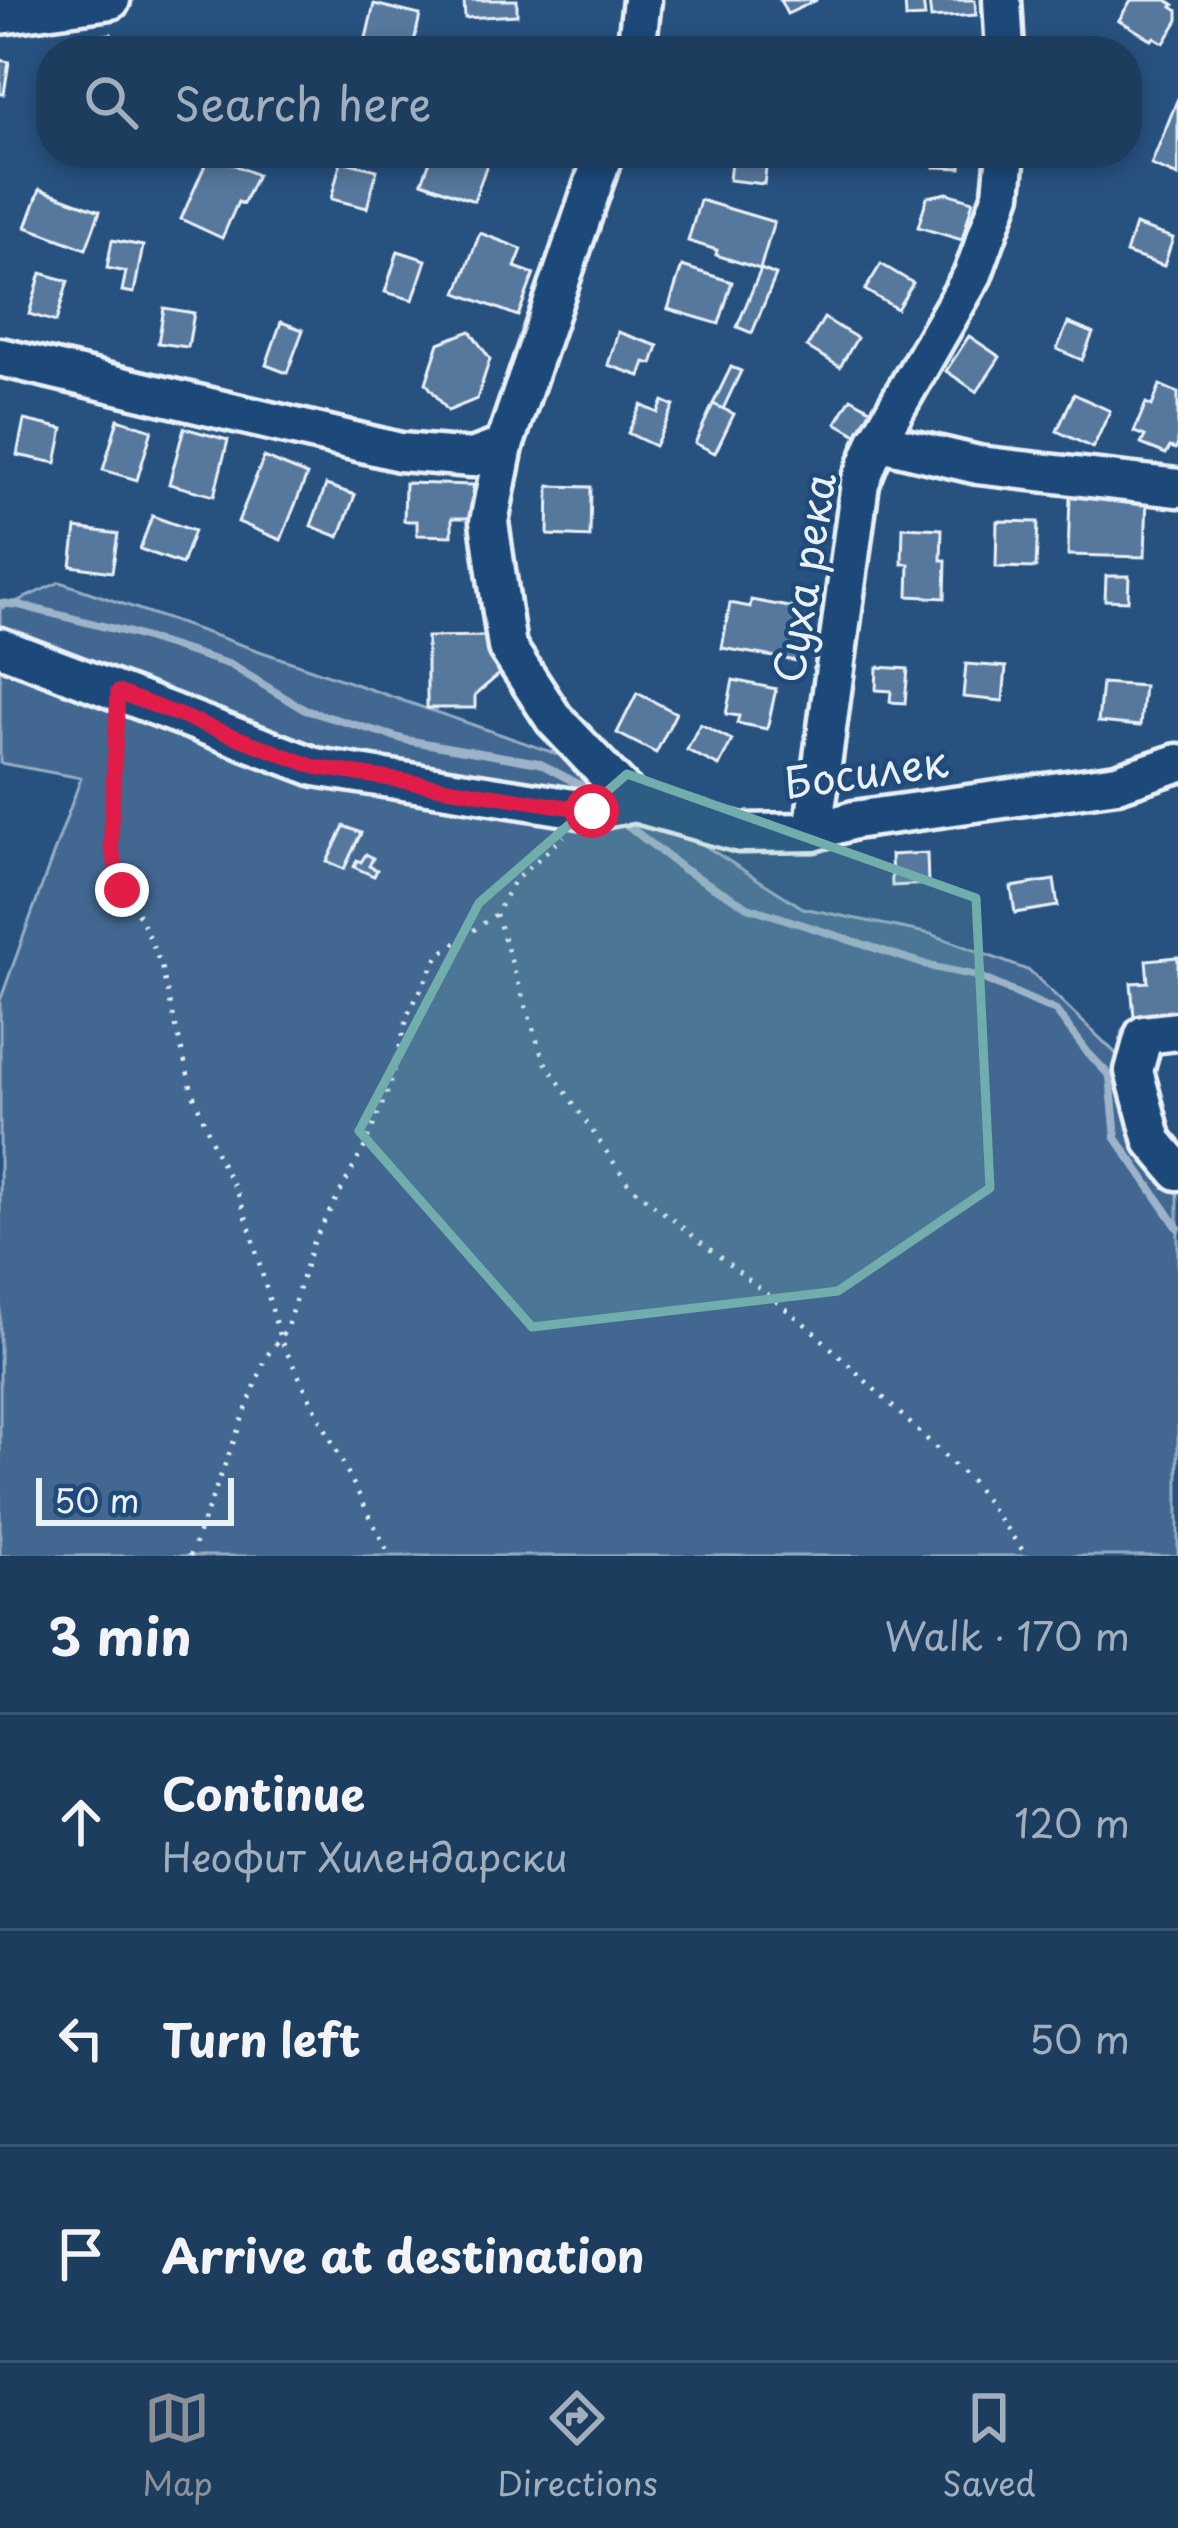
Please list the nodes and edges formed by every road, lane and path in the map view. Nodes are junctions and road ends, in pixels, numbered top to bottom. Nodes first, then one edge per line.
1 (111, 0) edge
2 (642, 0) edge
3 (1002, 0) edge
4 (0, 16) edge
5 (637, 36) edge
6 (1004, 36) edge
7 (599, 168) edge
8 (1005, 168) edge
9 (0, 357) edge
10 (877, 441) junction
11 (504, 446) junction
12 (1178, 488) edge
13 (0, 647) edge
14 (118, 692) junction
15 (1178, 763) edge
16 (634, 802) junction
17 (592, 811) junction
18 (813, 832) junction
19 (496, 914) junction
20 (1161, 1033) edge
21 (1178, 1171) edge
22 (280, 1339) junction
23 (190, 1556) edge
24 (390, 1556) edge
25 (1027, 1556) edge

1 - 4 street
2 - 5 street
3 - 6 street
7 - 11 street, Босилек
8 - 10 street, Суха река
9 - 11 street
10 - 12 street
10 - 18 street, Суха река
11 - 16 street, Босилек
13 - 14 street
14 - 17 street
14 - 22 path
15 - 18 street, Босилек
16 - 17 street
16 - 18 street, Босилек
17 - 19 path
19 - 22 path
19 - 25 path
20 - 21 street
22 - 23 path
22 - 24 path

